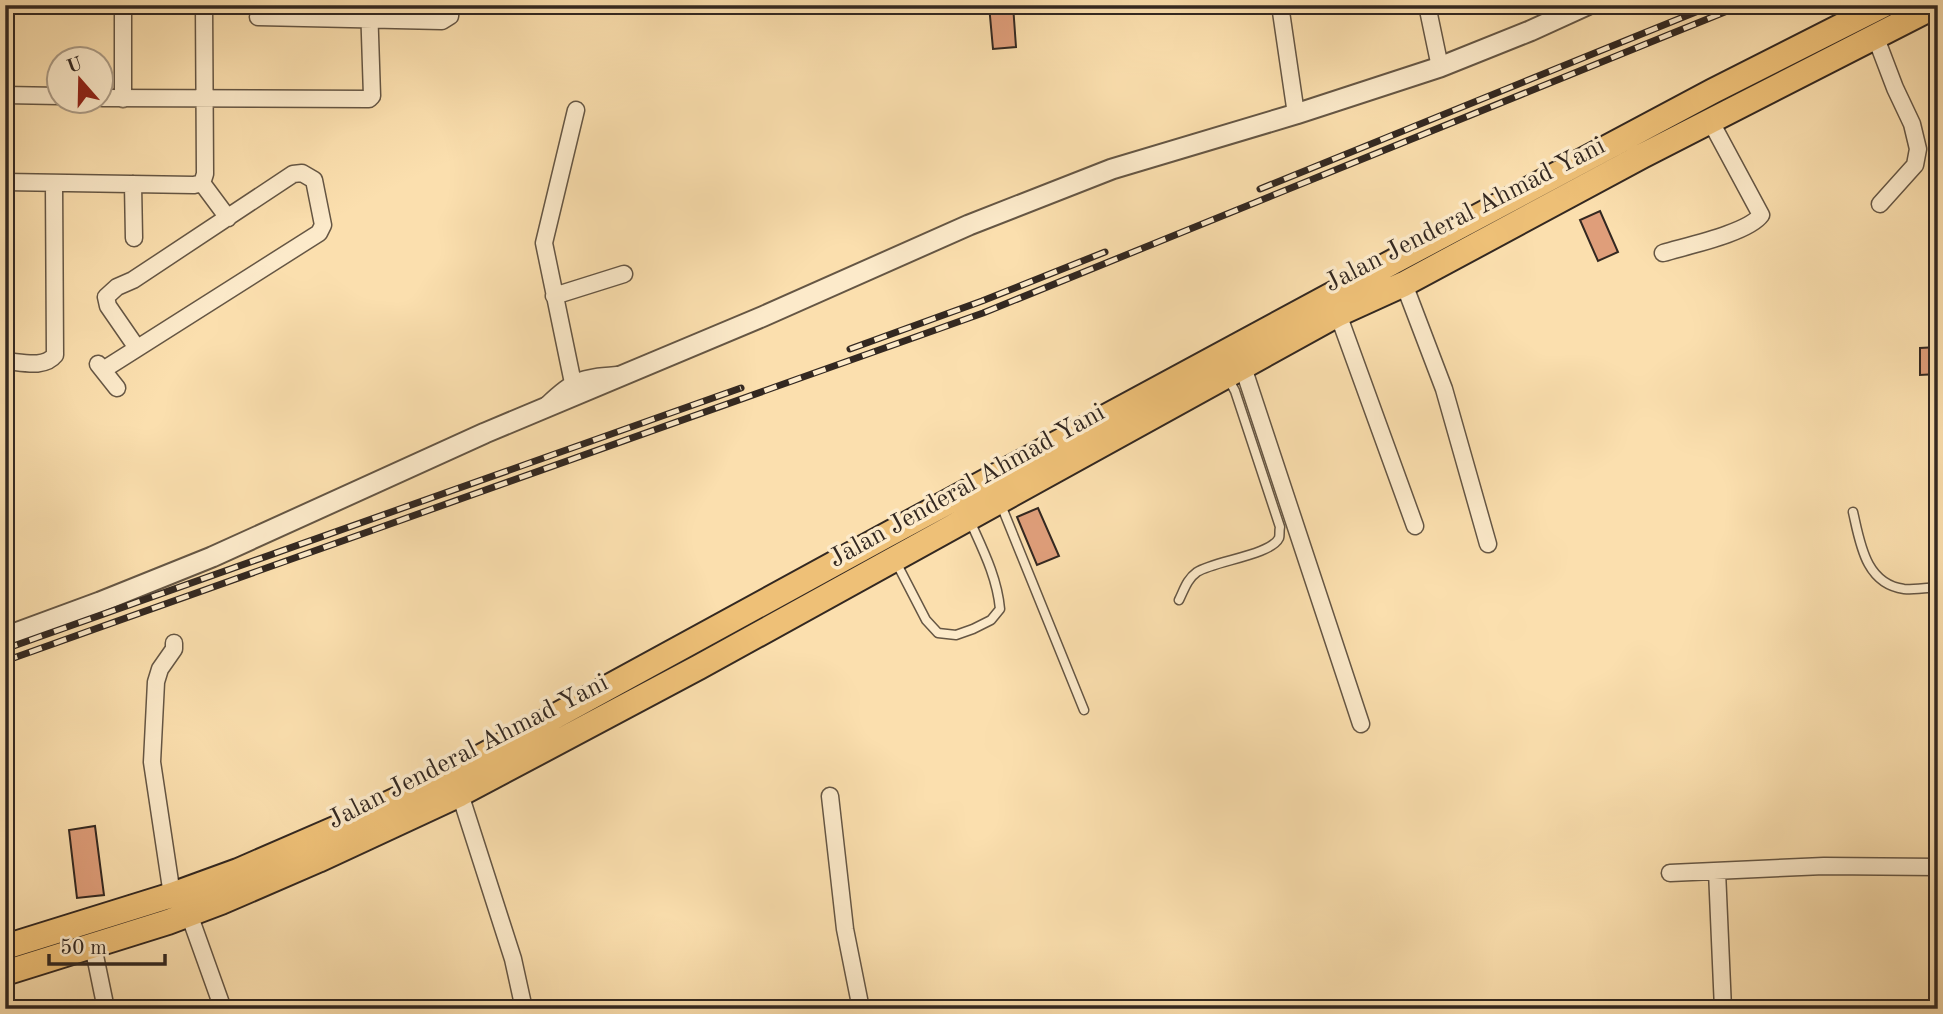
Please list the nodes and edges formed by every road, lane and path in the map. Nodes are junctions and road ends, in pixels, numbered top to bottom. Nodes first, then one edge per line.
1 (123, 5) edge
2 (204, 5) edge
3 (451, 5) edge
4 (1280, 5) edge
5 (1427, 5) edge
6 (1587, 5) edge
7 (1883, 5) edge
8 (1936, 8) edge
9 (294, 11) edge
10 (369, 12) edge
11 (258, 17) dead end
12 (1876, 38) junction
13 (1440, 67) junction
14 (5, 95) edge
15 (46, 96) edge
16 (116, 99) edge
17 (123, 99) junction
18 (205, 99) junction
19 (576, 110) dead end
20 (1296, 114) junction
21 (1711, 122) junction
22 (5, 182) edge
23 (54, 183) junction
24 (202, 183) junction
25 (133, 184) junction
26 (1880, 204) dead end
27 (228, 218) junction
28 (134, 238) dead end
29 (1663, 253) dead end
30 (624, 274) dead end
31 (1404, 284) junction
32 (554, 296) junction
33 (1338, 314) junction
34 (137, 348) junction
35 (5, 361) edge
36 (1235, 372) junction
37 (626, 374) junction
38 (573, 383) junction
39 (117, 388) dead end
40 (542, 409) junction
41 (958, 496) junction
42 (1000, 502) junction
43 (1853, 512) dead end
44 (969, 519) junction
45 (1415, 526) dead end
46 (885, 536) junction
47 (1488, 544) dead end
48 (895, 560) junction
49 (1938, 587) edge
50 (1179, 600) dead end
51 (5, 637) edge
52 (174, 643) dead end
53 (1084, 710) dead end
54 (1362, 724) dead end
55 (460, 794) junction
56 (830, 796) dead end
57 (1938, 867) edge
58 (1717, 871) junction
59 (1670, 873) dead end
60 (172, 895) junction
61 (189, 914) junction
62 (93, 946) junction
63 (5, 947) edge
64 (5, 973) edge
65 (106, 1009) edge
66 (222, 1009) edge
67 (524, 1009) edge
68 (861, 1009) edge
69 (1723, 1009) edge

1 - 17 street
2 - 18 street
3 - 10 street
4 - 20 street
5 - 13 street
6 - 13 street
7 - 41 highway
8 - 12 highway, Jalan Jenderal Ahmad Yani
9 - 10 street
9 - 11 street
10 - 18 street
12 - 21 highway, Jalan Jenderal Ahmad Yani
12 - 26 street
13 - 20 street
14 - 15 street
16 - 17 street
17 - 18 street
18 - 24 street
19 - 32 street
20 - 37 street
21 - 29 street
21 - 31 highway, Jalan Jenderal Ahmad Yani
22 - 23 street
23 - 25 street
23 - 35 street
24 - 25 street
24 - 27 street
25 - 28 street
27 - 34 street
27 - 34 street
30 - 32 street
31 - 33 highway, Jalan Jenderal Ahmad Yani
31 - 47 street
32 - 38 street
33 - 36 highway, Jalan Jenderal Ahmad Yani
33 - 45 street
34 - 39 street
36 - 42 highway, Jalan Jenderal Ahmad Yani
36 - 50 lane
36 - 54 street
37 - 38 street
37 - 40 street
38 - 40 street
40 - 51 street
41 - 44 lane
41 - 46 highway
42 - 44 highway, Jalan Jenderal Ahmad Yani
42 - 53 lane
43 - 49 lane
44 - 48 highway, Jalan Jenderal Ahmad Yani
44 - 48 lane
46 - 48 lane
46 - 60 highway
48 - 55 highway, Jalan Jenderal Ahmad Yani
52 - 60 street
55 - 61 highway, Jalan Jenderal Ahmad Yani
55 - 67 street
56 - 68 street
57 - 58 street
58 - 59 street
58 - 69 street
60 - 63 highway
61 - 62 highway, Jalan Jenderal Ahmad Yani
61 - 66 street
62 - 64 highway, Jalan Jenderal Ahmad Yani
62 - 65 street

